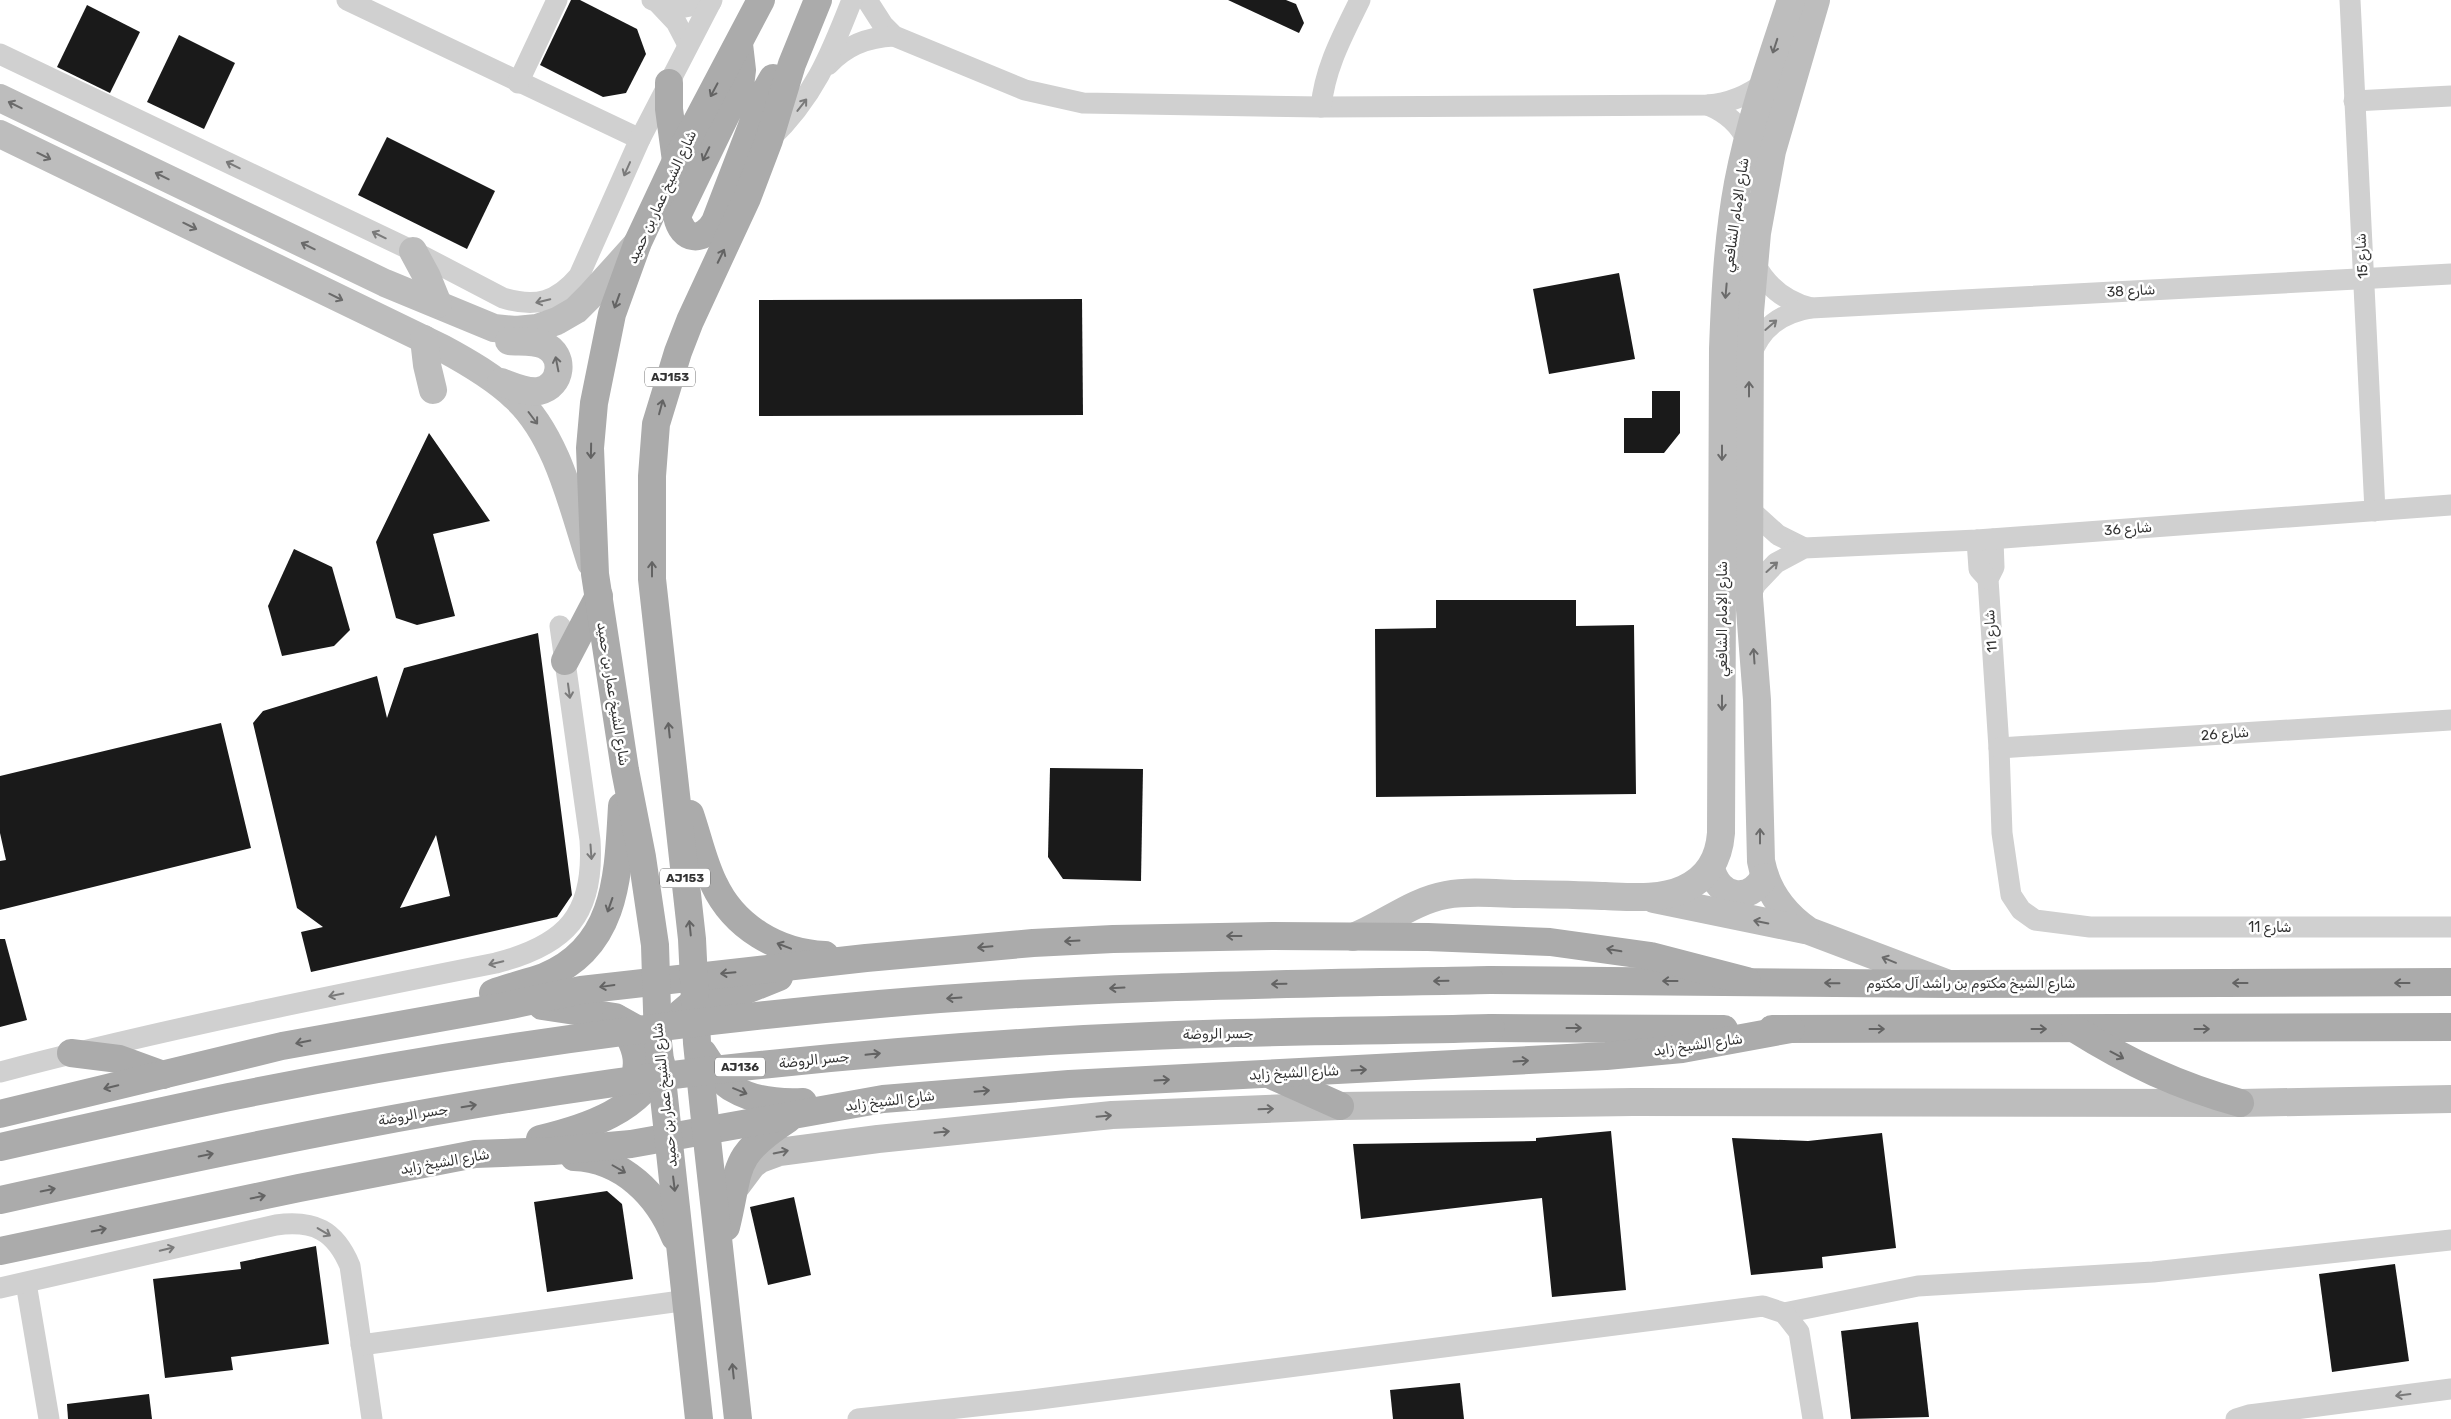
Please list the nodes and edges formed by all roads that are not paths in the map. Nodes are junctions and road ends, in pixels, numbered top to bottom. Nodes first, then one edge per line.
1 (347, 0) edge
2 (557, 0) edge
3 (761, 0) edge
4 (818, 0) edge
5 (852, 0) edge
6 (867, 0) edge
7 (1360, 0) edge
8 (1790, 0) edge
9 (1816, 0) edge
10 (2350, 0) edge
11 (711, 1) edge
12 (656, 2) edge
13 (894, 36) junction
14 (739, 43) junction
15 (688, 45) junction
16 (0, 54) edge
17 (792, 64) junction
18 (821, 74) junction
19 (518, 82) junction
20 (1764, 82) junction
21 (669, 83) junction
22 (2451, 96) edge
23 (0, 98) edge
24 (2354, 101) junction
25 (1708, 105) junction
26 (1321, 107) junction
27 (0, 134) edge
28 (640, 139) junction
29 (769, 140) junction
30 (1748, 142) junction
31 (676, 161) junction
32 (638, 242) junction
33 (412, 251) junction
34 (1754, 262) junction
35 (2451, 274) edge
36 (2363, 279) junction
37 (385, 283) junction
38 (438, 304) junction
39 (1811, 308) junction
40 (424, 339) junction
41 (1749, 362) junction
42 (495, 380) junction
43 (433, 390) dead end
44 (2451, 505) edge
45 (1748, 508) junction
46 (2375, 511) junction
47 (1985, 540) junction
48 (1804, 548) junction
49 (597, 585) junction
50 (1749, 597) junction
51 (560, 626) dead end
52 (565, 661) junction
53 (2451, 720) edge
54 (1999, 748) junction
55 (625, 770) junction
56 (674, 779) junction
57 (1711, 868) junction
58 (1764, 876) junction
59 (1646, 897) junction
60 (2451, 927) edge
61 (1809, 931) junction
62 (1353, 937) junction
63 (866, 958) junction
64 (794, 967) junction
65 (1747, 981) junction
66 (2451, 982) edge
67 (1950, 984) junction
68 (678, 990) junction
69 (728, 994) junction
70 (511, 1005) junction
71 (615, 1017) junction
72 (402, 1024) junction
73 (2451, 1027) edge
74 (1791, 1029) junction
75 (2075, 1029) junction
76 (702, 1051) junction
77 (662, 1052) junction
78 (71, 1053) junction
79 (0, 1072) edge
80 (163, 1075) junction
81 (1270, 1075) junction
82 (702, 1096) junction
83 (883, 1099) junction
84 (2451, 1099) edge
85 (2240, 1103) junction
86 (626, 1106) junction
87 (1340, 1106) junction
88 (0, 1114) edge
89 (795, 1115) junction
90 (706, 1130) junction
91 (668, 1136) junction
92 (0, 1147) edge
93 (475, 1154) junction
94 (398, 1170) junction
95 (0, 1200) edge
96 (730, 1211) junction
97 (2451, 1240) edge
98 (720, 1248) junction
99 (0, 1251) edge
100 (682, 1255) junction
101 (26, 1282) junction
102 (0, 1288) edge
103 (688, 1300) junction
104 (1784, 1313) junction
105 (361, 1345) junction
106 (2451, 1389) edge
107 (979, 1412) edge
108 (698, 1414) edge
109 (49, 1419) edge
110 (372, 1419) edge
111 (738, 1419) edge
112 (858, 1419) edge
113 (1813, 1419) edge
114 (2236, 1419) edge

1 - 19 street
2 - 19 street
3 - 14 main road, شارع الشيخ عمار بن حميد / AJ153
4 - 17 main road, شارع الشيخ عمار بن حميد / AJ153
5 - 18 street
6 - 13 street
7 - 26 street
8 -> 20 street, شارع الإمام الشافعي
9 - 34 street, شارع الإمام الشافعي
10 - 24 street, شارع 15
11 - 12 street
11 - 15 street
12 - 15 street
13 - 18 street
13 - 26 street
14 -> 17 main road
14 -> 31 main road, شارع الشيخ عمار بن حميد / AJ153
15 - 21 street
33 -> 16 street
17 - 29 main road, شارع الشيخ عمار بن حميد / AJ153
29 -> 18 street
19 - 28 street
20 - 25 street
20 - 30 street, شارع الإمام الشافعي
21 - 28 street
21 - 31 main road
22 - 24 street
37 -> 23 street
24 - 36 street, شارع 15
25 - 26 street
25 - 30 street
27 -> 40 street
28 -> 33 street
56 -> 29 main road, شارع الشيخ عمار بن حميد / AJ153
30 -> 57 street, شارع الإمام الشافعي
31 - 32 main road, شارع الشيخ عمار بن حميد / AJ153
32 - 38 street
32 -> 49 main road, شارع الشيخ عمار بن حميد / AJ153
33 - 38 street
34 - 39 street, شارع 38
34 - 41 street, شارع الإمام الشافعي
35 - 36 street, شارع 38
36 - 39 street, شارع 38
36 - 46 street, شارع 15
37 - 38 street
42 -> 37 street
41 -> 39 street, شارع 38
40 - 42 street
40 - 43 street
45 -> 41 street, شارع الإمام الشافعي
42 -> 49 street
44 - 46 street, شارع 36
45 - 48 street, شارع 36
45 - 50 street, شارع الإمام الشافعي
46 - 47 street, شارع 36
47 - 48 street, شارع 36
47 - 54 street, شارع 11
50 -> 48 street, شارع 36
49 - 52 main road
49 - 55 main road, شارع الشيخ عمار بن حميد / AJ153
58 -> 50 street, شارع الإمام الشافعي
51 - 52 street
52 -> 78 street
53 - 54 street, شارع 26
54 - 60 street, شارع 11
55 - 68 main road, شارع الشيخ عمار بن حميد / AJ153
55 -> 72 main road
63 -> 56 main road
68 -> 56 main road, شارع الشيخ عمار بن حميد / AJ153
57 - 58 street
57 - 59 street
58 - 61 street, شارع الإمام الشافعي
61 -> 59 street
59 - 62 street
67 -> 61 street, شارع الإمام الشافعي
62 -> 63 main road
65 -> 62 main road
63 - 64 main road
64 -> 68 main road
64 - 69 main road
67 -> 65 main road, شارع الشيخ مكتوم بن راشد آل مكتوم
65 -> 92 main road, شارع الشيخ مكتوم بن راشد آل مكتوم, bridge
66 -> 67 main road, شارع الشيخ مكتوم بن راشد آل مكتوم
68 - 69 main road
68 -> 70 main road
68 - 76 main road, شارع الشيخ عمار بن حميد
68 - 77 main road, شارع الشيخ عمار بن حميد
68 - 77 main road
69 - 76 main road
70 - 71 main road
70 - 72 main road
71 - 77 main road
71 - 86 main road
72 -> 80 main road
75 -> 73 main road
74 -> 75 main road
81 -> 74 main road, شارع الشيخ زايد
95 -> 74 main road, جسر الروضة / AJ136, bridge
75 -> 85 main road
76 - 82 main road, شارع الشيخ عمار بن حميد
76 -> 83 main road
77 - 82 main road
77 - 86 main road
77 - 91 main road, شارع الشيخ عمار بن حميد
78 - 79 street
78 - 80 main road
80 -> 88 main road
83 -> 81 main road, شارع الشيخ زايد
81 - 87 main road
82 - 90 main road, شارع الشيخ عمار بن حميد
83 - 89 main road, شارع الشيخ زايد
84 - 85 street
85 - 87 street
86 - 93 main road
96 -> 87 street
89 - 90 main road, شارع الشيخ زايد
89 - 96 main road
90 - 91 main road, شارع الشيخ زايد
90 - 98 main road, شارع الشيخ عمار بن حميد
91 - 93 main road, شارع الشيخ زايد
91 -> 100 main road, شارع الشيخ عمار بن حميد
93 - 94 main road, شارع الشيخ زايد
99 -> 94 main road, شارع الشيخ زايد
94 -> 100 main road
96 - 98 main road
97 - 104 street
111 -> 98 main road, شارع الشيخ عمار بن حميد
100 - 103 main road, شارع الشيخ عمار بن حميد
101 - 102 street
101 -> 105 street
101 - 109 street
103 - 105 street
103 - 108 main road, شارع الشيخ عمار بن حميد
104 - 107 street
104 - 113 street
105 - 110 street
106 -> 114 street
107 - 112 street

